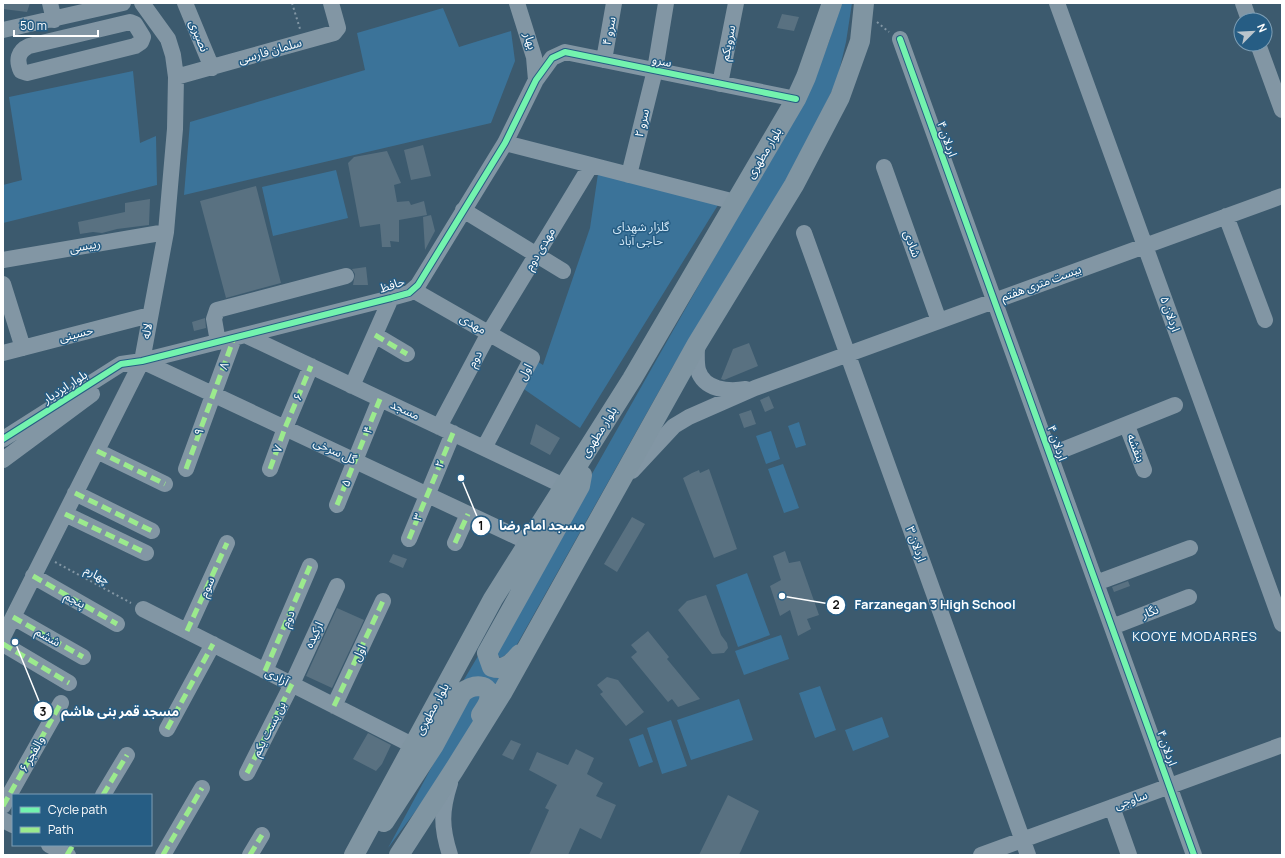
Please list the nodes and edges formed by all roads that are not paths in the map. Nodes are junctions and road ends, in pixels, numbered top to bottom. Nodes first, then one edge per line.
1 (50, 3) edge
2 (123, 3) edge
3 (142, 3) edge
4 (186, 3) edge
5 (331, 3) edge
6 (517, 3) edge
7 (614, 3) edge
8 (666, 3) edge
9 (736, 3) edge
10 (832, 3) edge
11 (1057, 3) edge
12 (867, 7) edge
13 (54, 20) junction
14 (20, 27) junction
15 (3, 30) edge
16 (900, 39) road end
17 (29, 46) junction
18 (1261, 52) edge
19 (604, 60) junction
20 (212, 68) junction
21 (655, 70) junction
22 (176, 77) junction
23 (536, 80) junction
24 (720, 84) junction
25 (796, 99) junction
26 (1282, 110) edge
27 (505, 143) junction
28 (591, 165) junction
29 (884, 167) dead end
30 (629, 175) junction
31 (1282, 196) edge
32 (735, 202) junction
33 (463, 210) junction
34 (1226, 216) junction
35 (166, 232) junction
36 (804, 233) dead end
37 (1145, 246) junction
38 (537, 254) junction
39 (3, 260) edge
40 (564, 271) dead end
41 (346, 276) dead end
42 (3, 284) edge
43 (413, 290) junction
44 (391, 298) junction
45 (994, 301) junction
46 (6, 307) edge
47 (150, 315) junction
48 (1265, 320) dead end
49 (939, 321) junction
50 (489, 333) junction
51 (374, 335) junction
52 (240, 336) junction
53 (218, 342) junction
54 (697, 344) junction
55 (22, 348) junction
56 (3, 353) edge
57 (407, 354) dead end
58 (848, 354) junction
59 (532, 358) joint
60 (142, 360) junction
61 (311, 366) junction
62 (352, 386) junction
63 (755, 388) junction
64 (213, 394) junction
65 (380, 399) junction
66 (1175, 405) dead end
67 (1127, 426) junction
68 (285, 428) junction
69 (446, 430) junction
70 (3, 439) edge
71 (484, 448) junction
72 (96, 451) junction
73 (586, 451) junction
74 (1050, 455) junction
75 (3, 460) edge
76 (355, 461) junction
77 (186, 469) dead end
78 (270, 469) dead end
79 (1144, 470) dead end
80 (621, 483) junction
81 (165, 484) dead end
82 (564, 486) junction
83 (75, 493) junction
84 (426, 494) junction
85 (337, 505) dead end
86 (65, 514) junction
87 (468, 514) junction
88 (152, 531) dead end
89 (409, 539) dead end
90 (528, 542) junction
91 (227, 543) dead end
92 (456, 543) dead end
93 (1190, 548) dead end
94 (146, 553) dead end
95 (310, 566) dead end
96 (33, 576) junction
97 (1096, 583) junction
98 (337, 586) dead end
99 (1189, 597) dead end
100 (383, 601) dead end
101 (143, 609) road end
102 (13, 618) junction
103 (117, 624) dead end
104 (1282, 624) edge
105 (1112, 627) junction
106 (187, 631) junction
107 (3, 636) edge
108 (535, 636) junction
109 (3, 644) edge
110 (213, 644) junction
111 (83, 657) dead end
112 (265, 671) junction
113 (69, 683) dead end
114 (292, 684) junction
115 (61, 703) dead end
116 (334, 706) junction
117 (167, 729) dead end
118 (412, 745) junction
119 (1282, 745) edge
120 (465, 751) junction
121 (127, 755) dead end
122 (454, 770) junction
123 (246, 773) dead end
124 (1169, 786) junction
125 (202, 788) dead end
126 (104, 794) edge
127 (3, 806) edge
128 (1112, 807) junction
129 (3, 820) edge
130 (12, 825) edge
131 (412, 833) junction
132 (262, 835) dead end
133 (445, 840) junction
134 (1023, 840) junction
135 (51, 846) edge
136 (72, 846) edge
137 (67, 855) edge
138 (163, 855) edge
139 (250, 855) edge
140 (354, 855) edge
141 (361, 855) edge
142 (399, 855) edge
143 (450, 855) edge
144 (980, 855) edge
145 (1028, 855) edge
146 (1129, 855) edge
147 (1194, 855) edge

1 - 13 street
2 - 13 street
3 - 22 street, لاله
4 - 20 street, نصیری
5 - 20 street, سلمان فارسی
6 - 23 street, بهار
7 - 19 street, سرو ۴
8 - 21 street, سرو ۲
9 - 24 street, سرویکم
10 - 25 main road, بلوار مطهری
11 - 37 street, اردلان ۵
12 - 54 main road
13 - 14 street
14 - 15 street
14 - 17 street
16 - 45 street, اردلان ۴
17 - 17 street
18 - 26 street
19 - 21 street, سرو
19 - 23 street, سرو
20 - 22 street, سلمان فارسی
21 - 24 street, سرو
21 - 30 street, سرو ۲
22 - 35 street, لاله
23 - 27 street, حافظ
24 - 25 street, سرو
25 - 32 main road, بلوار مطهری
27 - 28 street
27 - 33 street, حافظ
28 - 30 street
28 - 38 street, مهدی دوم
29 - 49 street, شادی
30 - 32 street
31 - 34 street, بیست متری هفتم
32 - 73 main road, بلوار مطهری
33 - 38 street
33 - 43 street, حافظ
34 - 37 street, بیست متری هفتم
34 - 48 street
35 - 39 street, رییسی
35 - 47 street, لاله
36 - 58 street, اردلان ۳
37 - 45 street, بیست متری هفتم
37 - 104 street, اردلان ۵
38 - 40 street
38 - 50 street, مهدی دوم
41 - 53 street
42 - 46 street
43 - 44 street, حافظ
43 - 50 street, مهدی
44 - 51 street
44 - 52 street, حافظ
45 - 49 street, بیست متری هفتم
45 - 74 street, اردلان ۴
46 - 55 street
47 - 55 street, حسینی
47 - 60 street, لاله
49 - 58 street, بیست متری هفتم
50 - 59 street, مهدی
50 - 69 street, دوم
51 - 57 street
51 - 62 street
52 - 53 street, حافظ
52 - 61 street, مسجد
52 - 64 street, ۸
53 - 60 street, حافظ
54 - 63 street
54 - 80 main road
55 - 56 street, حسینی
58 - 63 street, بیست متری هفتم
58 - 134 street, اردلان ۳
59 - 71 street, اول
60 - 64 street, گل سرخی
60 - 70 street, بلوار ایزدیار
60 - 72 street, لاله
60 - 75 street, بلوار ایزدیار
61 - 62 street, مسجد
61 - 68 street, ۶
62 - 65 street, مسجد
63 - 80 street
64 - 68 street, گل سرخی
64 - 77 street, ۹
65 - 69 street, مسجد
65 - 76 street, ۴
66 - 67 street
67 - 74 street
67 - 79 street, بنفشه
68 - 76 street, گل سرخی
68 - 78 street, ۷
69 - 71 street, مسجد
69 - 84 street, ۲
71 - 82 street, مسجد
72 - 81 street
72 - 83 street, لاله
73 - 82 main road, بلوار مطهری
73 - 108 main road
74 - 97 street, اردلان ۴
76 - 84 street, گل سرخی
76 - 85 street, ۵
80 - 108 main road
82 - 90 main road, بلوار مطهری
83 - 86 street, لاله
83 - 88 street
84 - 87 street, گل سرخی
84 - 89 street, ۳
86 - 94 street
86 - 96 street, لاله
87 - 90 street, گل سرخی
87 - 92 street
90 - 118 main road, بلوار مطهری
91 - 106 street, سوم
93 - 97 street
95 - 112 street, دوم
96 - 102 street, لاله
96 - 103 street, پنجم
97 - 105 street, اردلان ۴
98 - 114 street, ارکیده
99 - 105 street, نگار
100 - 116 street, اول
101 - 106 street, آزادی
102 - 107 street, لاله
102 - 111 street, ششم
105 - 124 street, اردلان ۴
106 - 110 street, آزادی
108 - 120 main road
109 - 113 street
110 - 112 street, آزادی
110 - 117 street
112 - 114 street, آزادی
114 - 116 street, آزادی
114 - 123 street, بن بست یکم
115 - 127 street, والفجر ۶
116 - 118 street, آزادی
118 - 140 main road, بلوار مطهری
119 - 124 street, ساوجی
120 - 122 main road
120 - 141 main road
121 - 126 street
122 - 131 main road
122 - 133 street
124 - 128 street, ساوجی
124 - 147 street, اردلان ۴
125 - 138 street
128 - 134 street, ساوجی
128 - 146 street
129 - 130 street
131 - 133 street
131 - 142 main road
132 - 139 street
133 - 143 street
134 - 144 street, ساوجی
134 - 145 street, اردلان ۳
135 - 137 street
136 - 137 street

